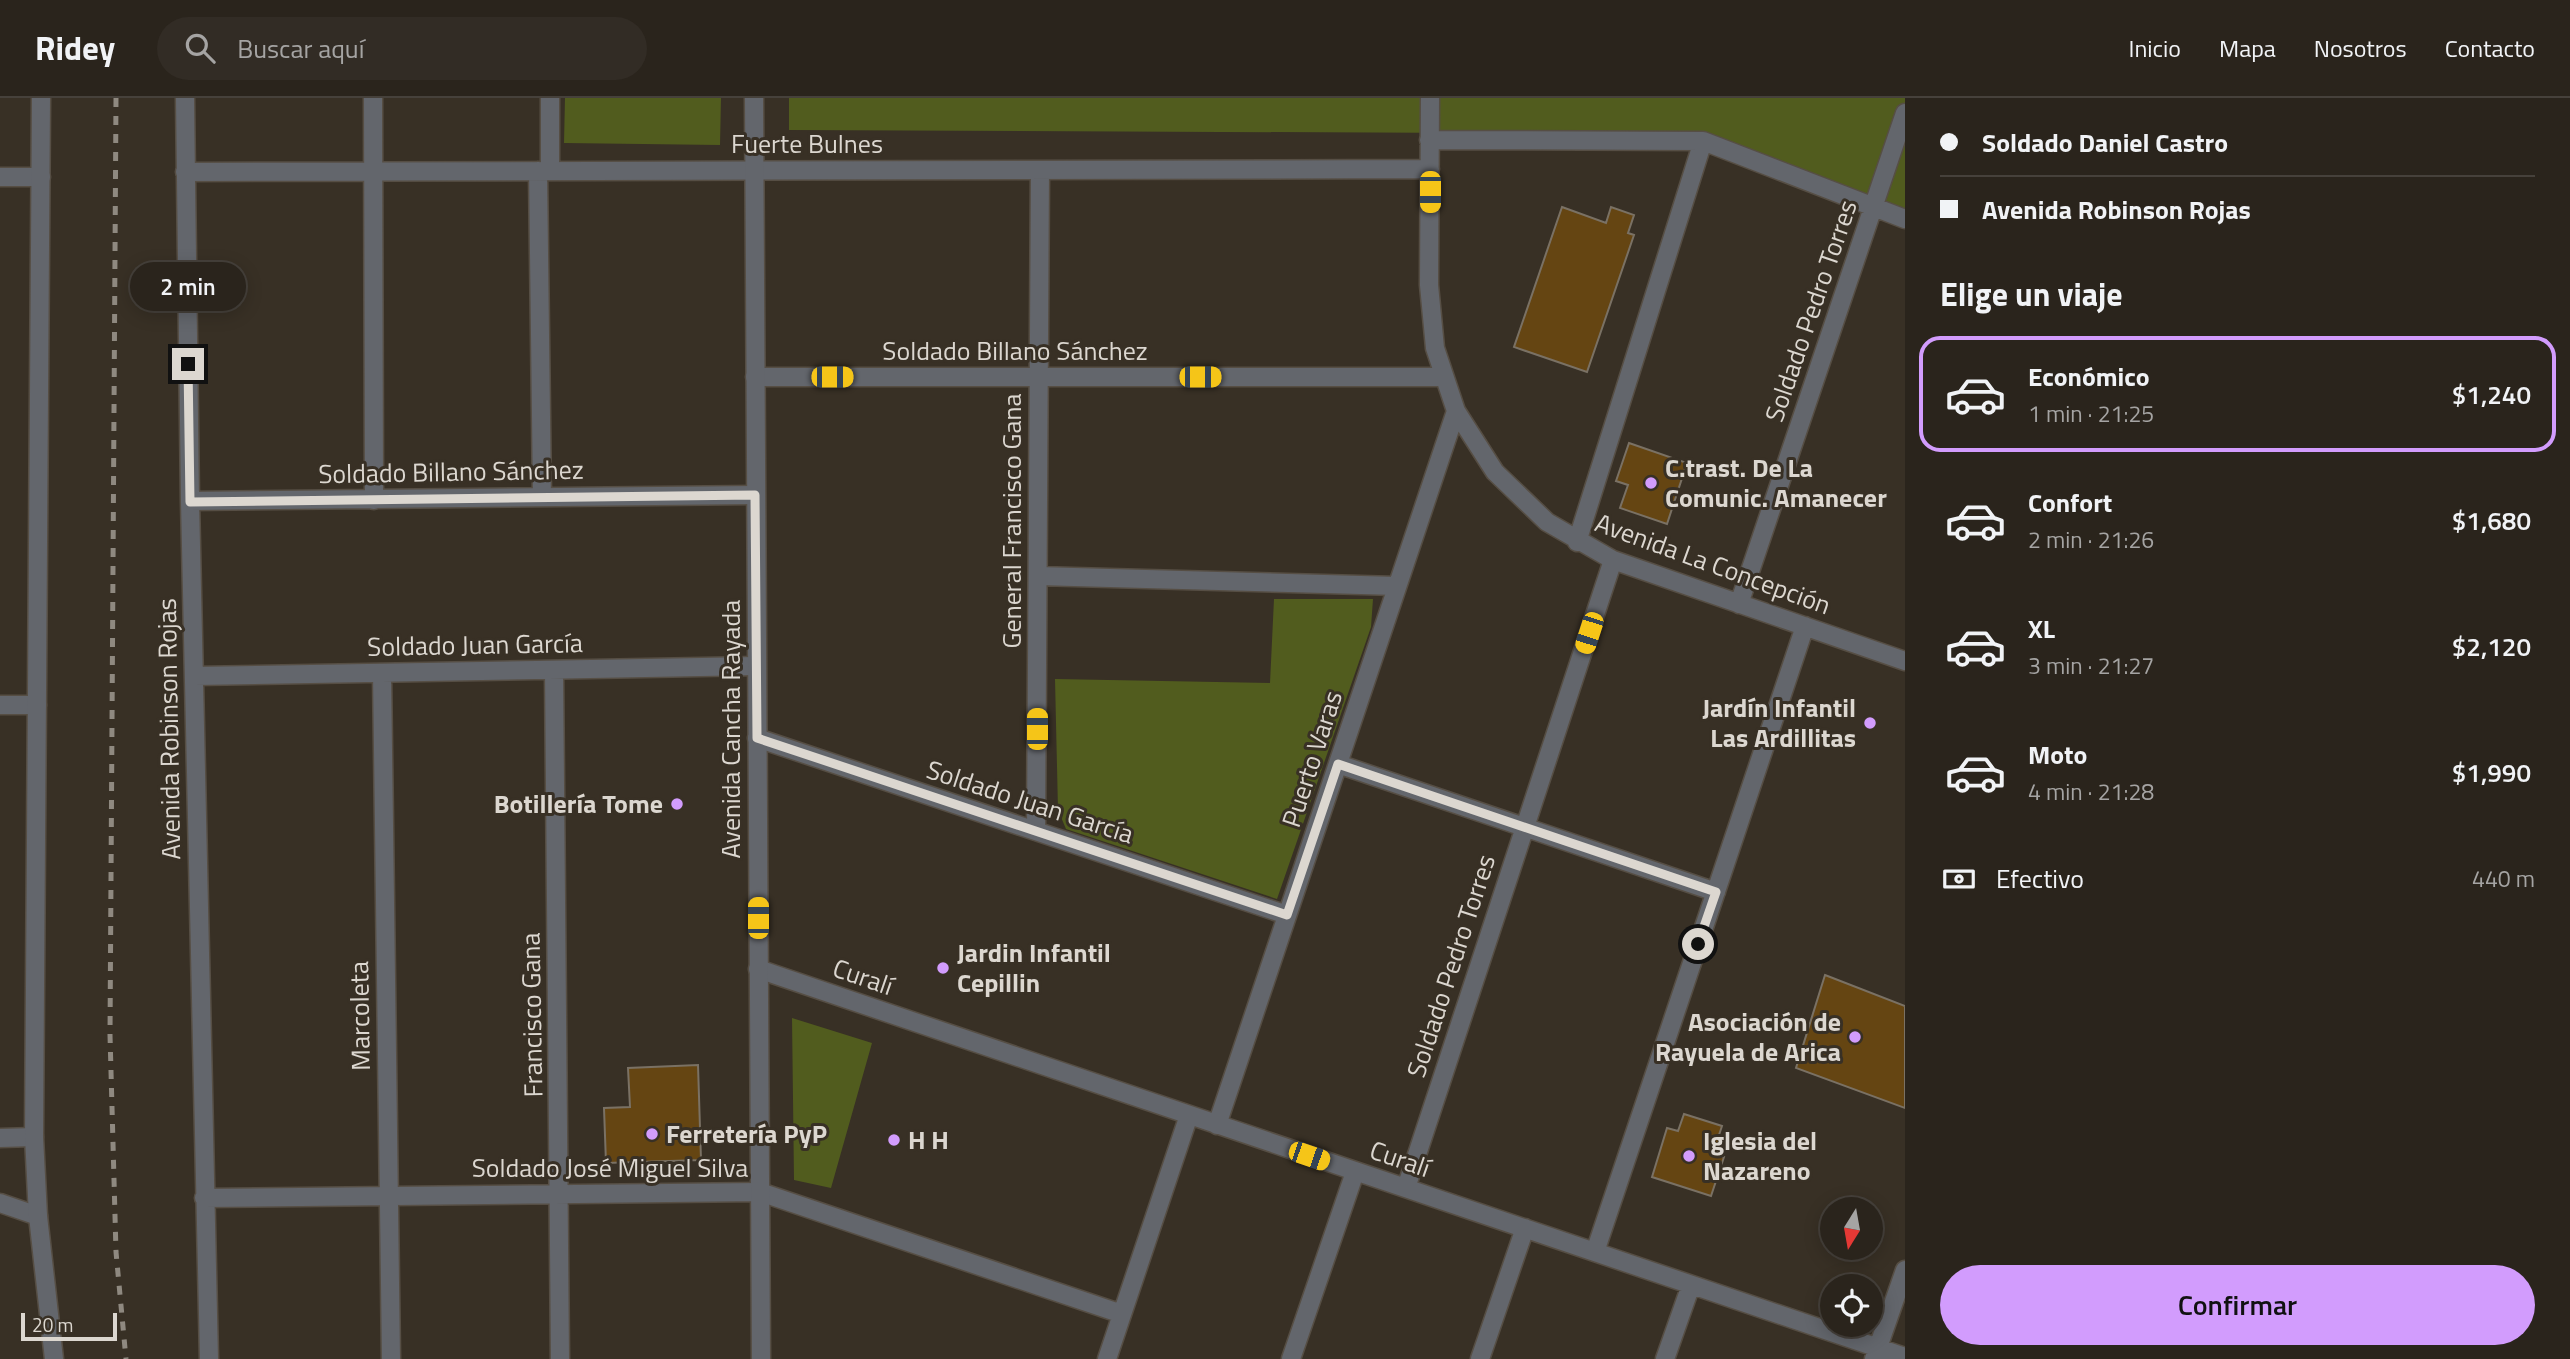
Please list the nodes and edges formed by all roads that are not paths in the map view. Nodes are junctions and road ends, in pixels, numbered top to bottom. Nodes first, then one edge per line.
1 (41, 98) edge
2 (185, 98) edge
3 (373, 98) edge
4 (550, 98) edge
5 (754, 98) edge
6 (1430, 98) edge
7 (1905, 113) edge
8 (1429, 141) junction
9 (1703, 141) junction
10 (1430, 169) junction
11 (1040, 170) junction
12 (544, 171) junction
13 (754, 171) junction
14 (186, 172) junction
15 (373, 172) junction
16 (0, 177) edge
17 (41, 177) junction
18 (1874, 207) junction
19 (1905, 219) edge
20 (755, 377) junction
21 (1039, 377) junction
22 (1442, 377) junction
23 (1456, 411) junction
24 (755, 495) junction
25 (542, 498) junction
26 (374, 500) junction
27 (190, 502) junction
28 (1577, 542) junction
29 (1613, 560) junction
30 (1038, 576) junction
31 (1397, 586) junction
32 (1739, 604) junction
33 (1805, 626) junction
34 (1905, 662) edge
35 (757, 666) junction
36 (554, 670) junction
37 (382, 673) junction
38 (195, 676) junction
39 (0, 705) edge
40 (37, 705) junction
41 (757, 738) junction
42 (1338, 764) junction
43 (1525, 827) junction
44 (1036, 831) junction
45 (1716, 892) junction
46 (1287, 915) junction
47 (758, 969) junction
48 (1189, 1115) junction
49 (1217, 1125) junction
50 (34, 1137) junction
51 (0, 1138) edge
52 (1355, 1171) junction
53 (1405, 1188) junction
54 (760, 1192) junction
55 (560, 1194) junction
56 (388, 1196) junction
57 (204, 1198) junction
58 (0, 1203) edge
59 (38, 1216) junction
60 (1525, 1228) junction
61 (1595, 1252) junction
62 (1905, 1270) edge
63 (1691, 1285) junction
64 (1122, 1314) junction
65 (1876, 1354) edge
66 (1905, 1357) edge
67 (54, 1359) edge
68 (209, 1359) edge
69 (391, 1359) edge
70 (561, 1359) edge
71 (761, 1359) edge
72 (1107, 1359) edge
73 (1291, 1359) edge
74 (1480, 1359) edge
75 (1665, 1359) edge

1 - 17 street
2 - 14 street, Avenida Robinson Rojas
3 - 15 street
4 - 12 street
5 - 13 street, Avenida Cancha Rayada
6 - 8 street, Avenida La Concepción
7 - 18 street, Soldado Pedro Torres
8 - 9 street
8 - 10 street, Avenida La Concepción
9 - 18 street
9 - 28 street
10 - 11 street, Fuerte Bulnes
10 - 22 street, Avenida La Concepción
11 - 13 street, Fuerte Bulnes
11 - 21 street, General Francisco Gana
12 - 13 street, Fuerte Bulnes
12 - 15 street, Fuerte Bulnes
12 - 25 street
13 - 20 street, Avenida Cancha Rayada
14 - 15 street, Fuerte Bulnes
14 - 27 street, Avenida Robinson Rojas
15 - 26 street
16 - 17 street
17 - 40 street
18 - 19 street
18 - 32 street, Soldado Pedro Torres
20 - 21 street, Soldado Billano Sánchez
20 - 24 street, Avenida Cancha Rayada
21 - 22 street, Soldado Billano Sánchez
21 - 30 street, General Francisco Gana
22 - 23 street, Avenida La Concepción
23 - 28 street, Avenida La Concepción
23 - 31 street, Puerto Varas
24 - 25 street, Soldado Billano Sánchez
24 - 35 street, Avenida Cancha Rayada
25 - 26 street, Soldado Billano Sánchez
26 - 27 street, Soldado Billano Sánchez
27 - 38 street, Avenida Robinson Rojas
28 - 29 street, Avenida La Concepción
29 - 32 street, Avenida La Concepción
29 - 43 street, Soldado Pedro Torres
30 - 31 street
30 - 44 street, General Francisco Gana
31 - 42 street, Puerto Varas
32 - 33 street, Avenida La Concepción
33 - 34 street, Avenida La Concepción
33 - 45 street
35 - 36 street, Soldado Juan García
35 - 41 street, Avenida Cancha Rayada
36 - 37 street, Soldado Juan García
36 - 55 street, Francisco Gana
37 - 38 street, Soldado Juan García
37 - 56 street, Marcoleta
38 - 57 street, Avenida Robinson Rojas
39 - 40 street
40 - 50 street
41 - 44 street, Soldado Juan García
41 - 47 street, Avenida Cancha Rayada
42 - 43 street
42 - 46 street, Puerto Varas
43 - 45 street
43 - 53 street, Soldado Pedro Torres
44 - 46 street, Soldado Juan García
45 - 61 street
46 - 49 street, Puerto Varas
47 - 48 street, Curalí
47 - 54 street, Avenida Cancha Rayada
48 - 49 street, Curalí
48 - 64 street
49 - 52 street, Curalí
50 - 51 street
50 - 59 street
52 - 53 street, Curalí
52 - 73 street
53 - 60 street, Curalí
54 - 55 street, Soldado José Miguel Silva
54 - 64 street, Soldado José Miguel Silva
54 - 71 street, Avenida Cancha Rayada
55 - 56 street, Soldado José Miguel Silva
55 - 70 street, Francisco Gana
56 - 57 street, Soldado José Miguel Silva
56 - 69 street, Marcoleta
57 - 68 street, Avenida Robinson Rojas
58 - 59 street
59 - 67 street
60 - 61 street, Curalí
60 - 74 street
61 - 63 street, Curalí
62 - 65 street
63 - 65 street, Curalí
63 - 75 street
64 - 72 street
65 - 66 street, Curalí

